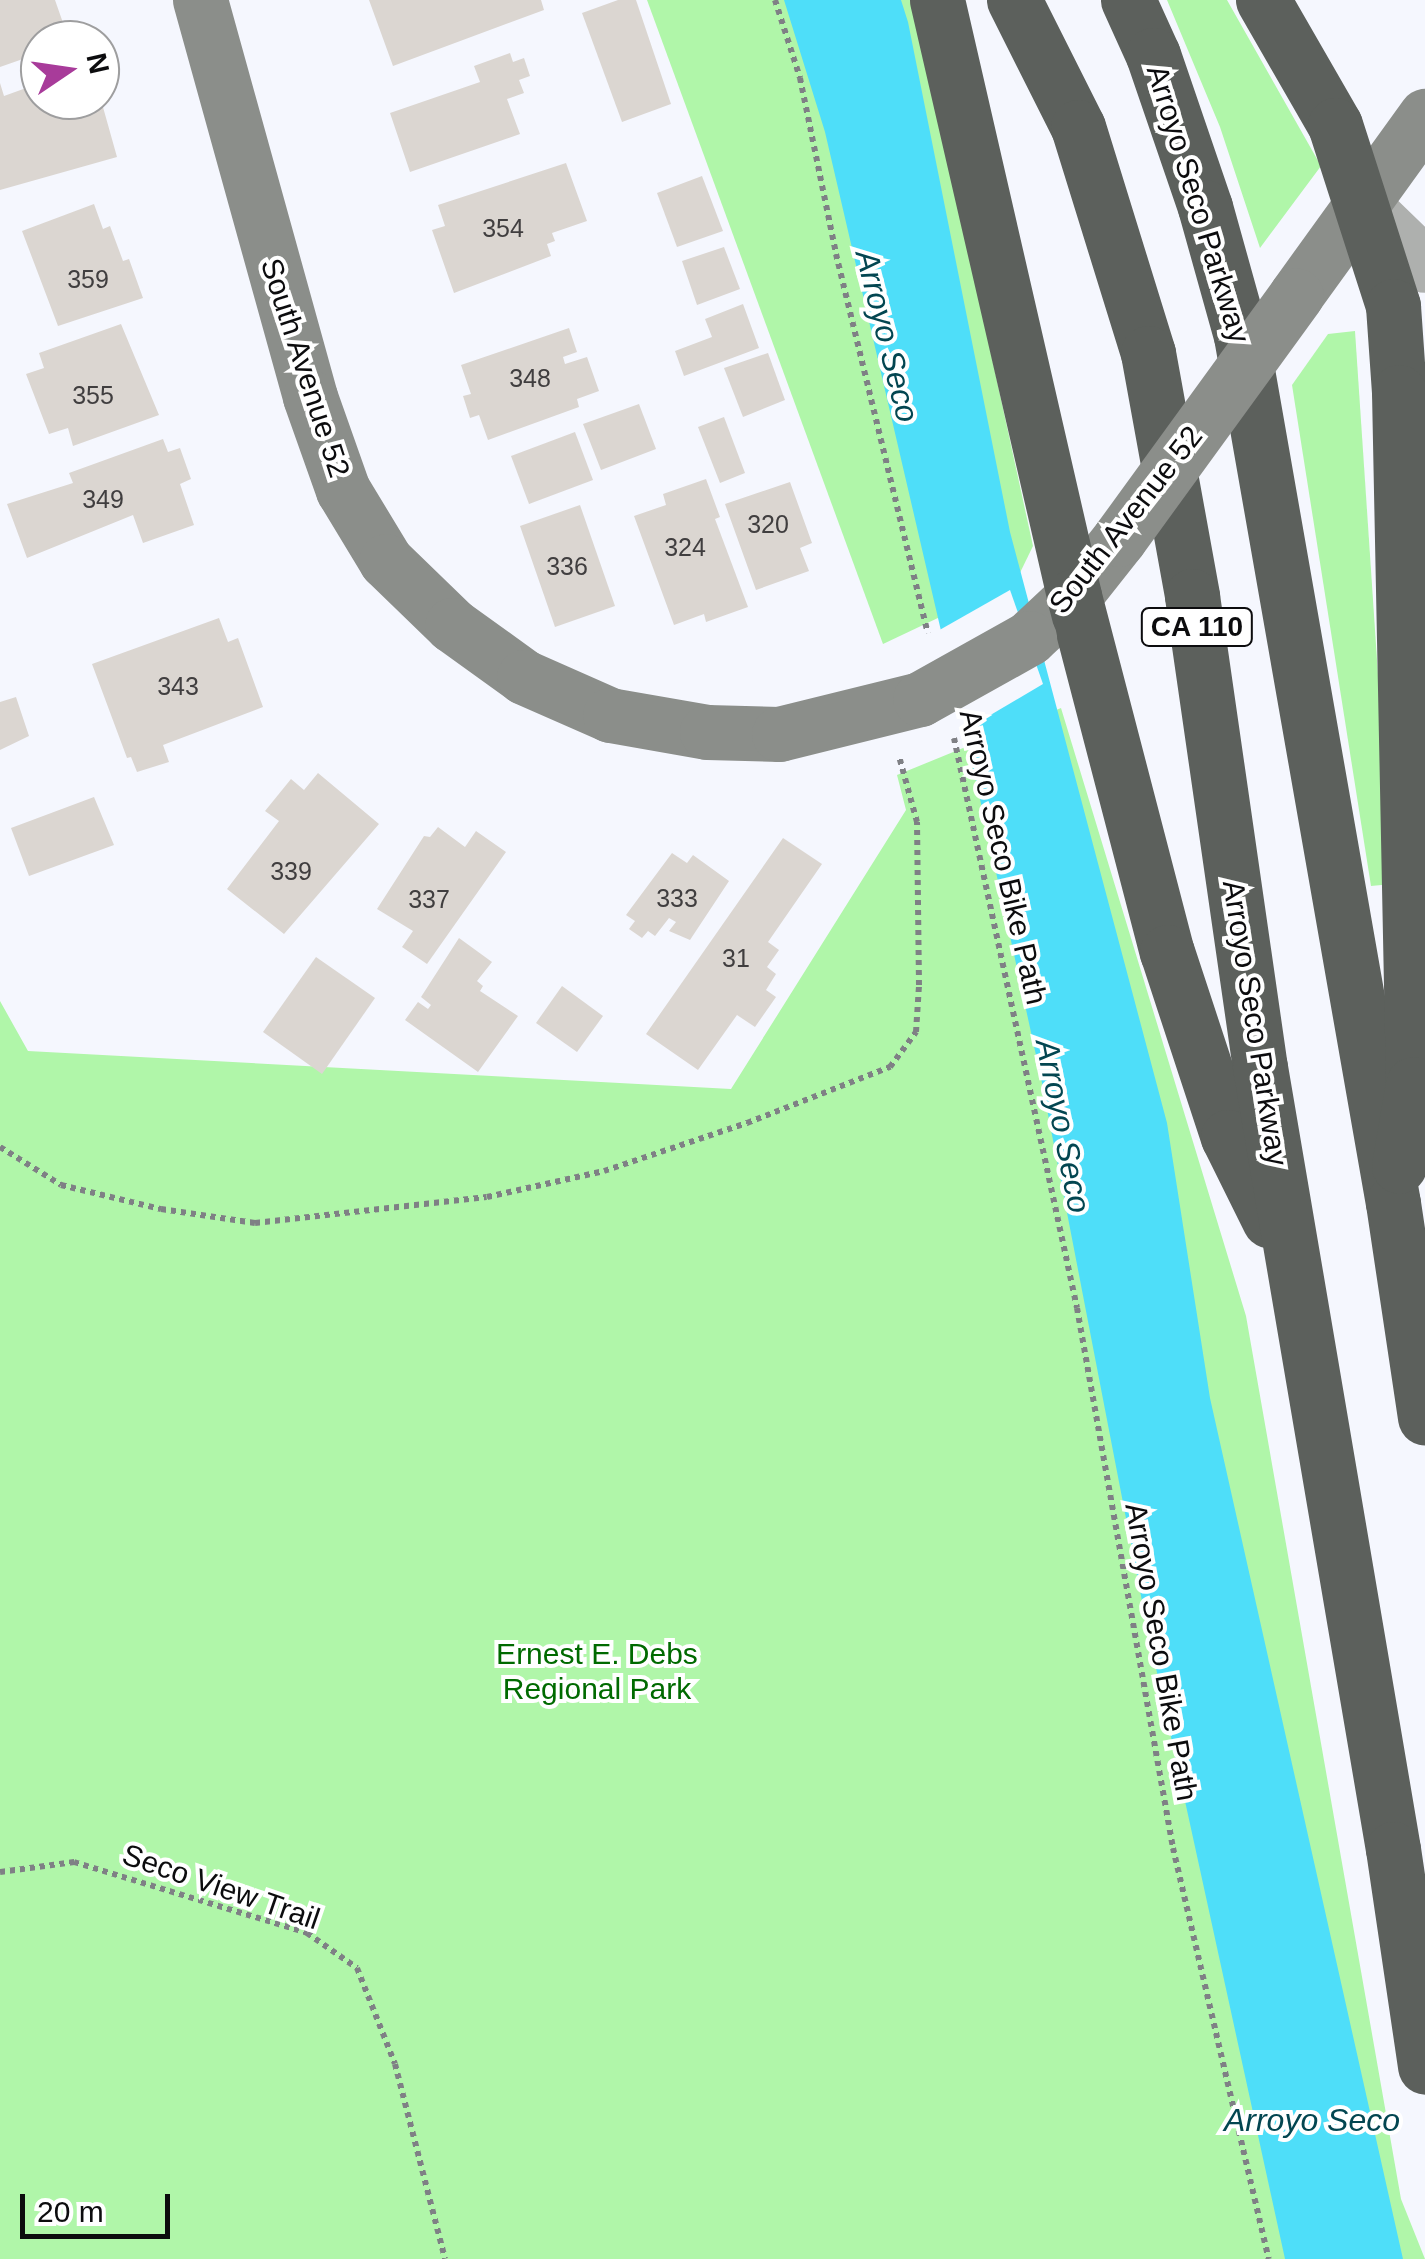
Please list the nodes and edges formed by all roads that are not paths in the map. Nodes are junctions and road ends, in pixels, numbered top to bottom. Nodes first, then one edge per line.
1 (200, 0) edge
2 (937, 0) edge
3 (1014, 0) edge
4 (1128, 0) edge
5 (1264, 0) edge
6 (1425, 116) edge
7 (1363, 205) junction
8 (1425, 265) edge
9 (1074, 596) junction
10 (1393, 1204) junction
11 (1297, 1277) junction
12 (1425, 1418) edge
13 (1425, 2067) edge

1 - 9 street, South Avenue 52, bridge
2 - 9 highway
3 - 11 highway, Arroyo Seco Parkway / CA 110
4 - 10 highway, Arroyo Seco Parkway / CA 110
5 - 7 highway
6 - 7 street, South Avenue 52
7 - 8 street
7 - 9 street, South Avenue 52, bridge
7 - 10 highway
9 - 11 highway
10 - 12 highway, Arroyo Seco Parkway / CA 110
11 - 13 highway, Arroyo Seco Parkway / CA 110

